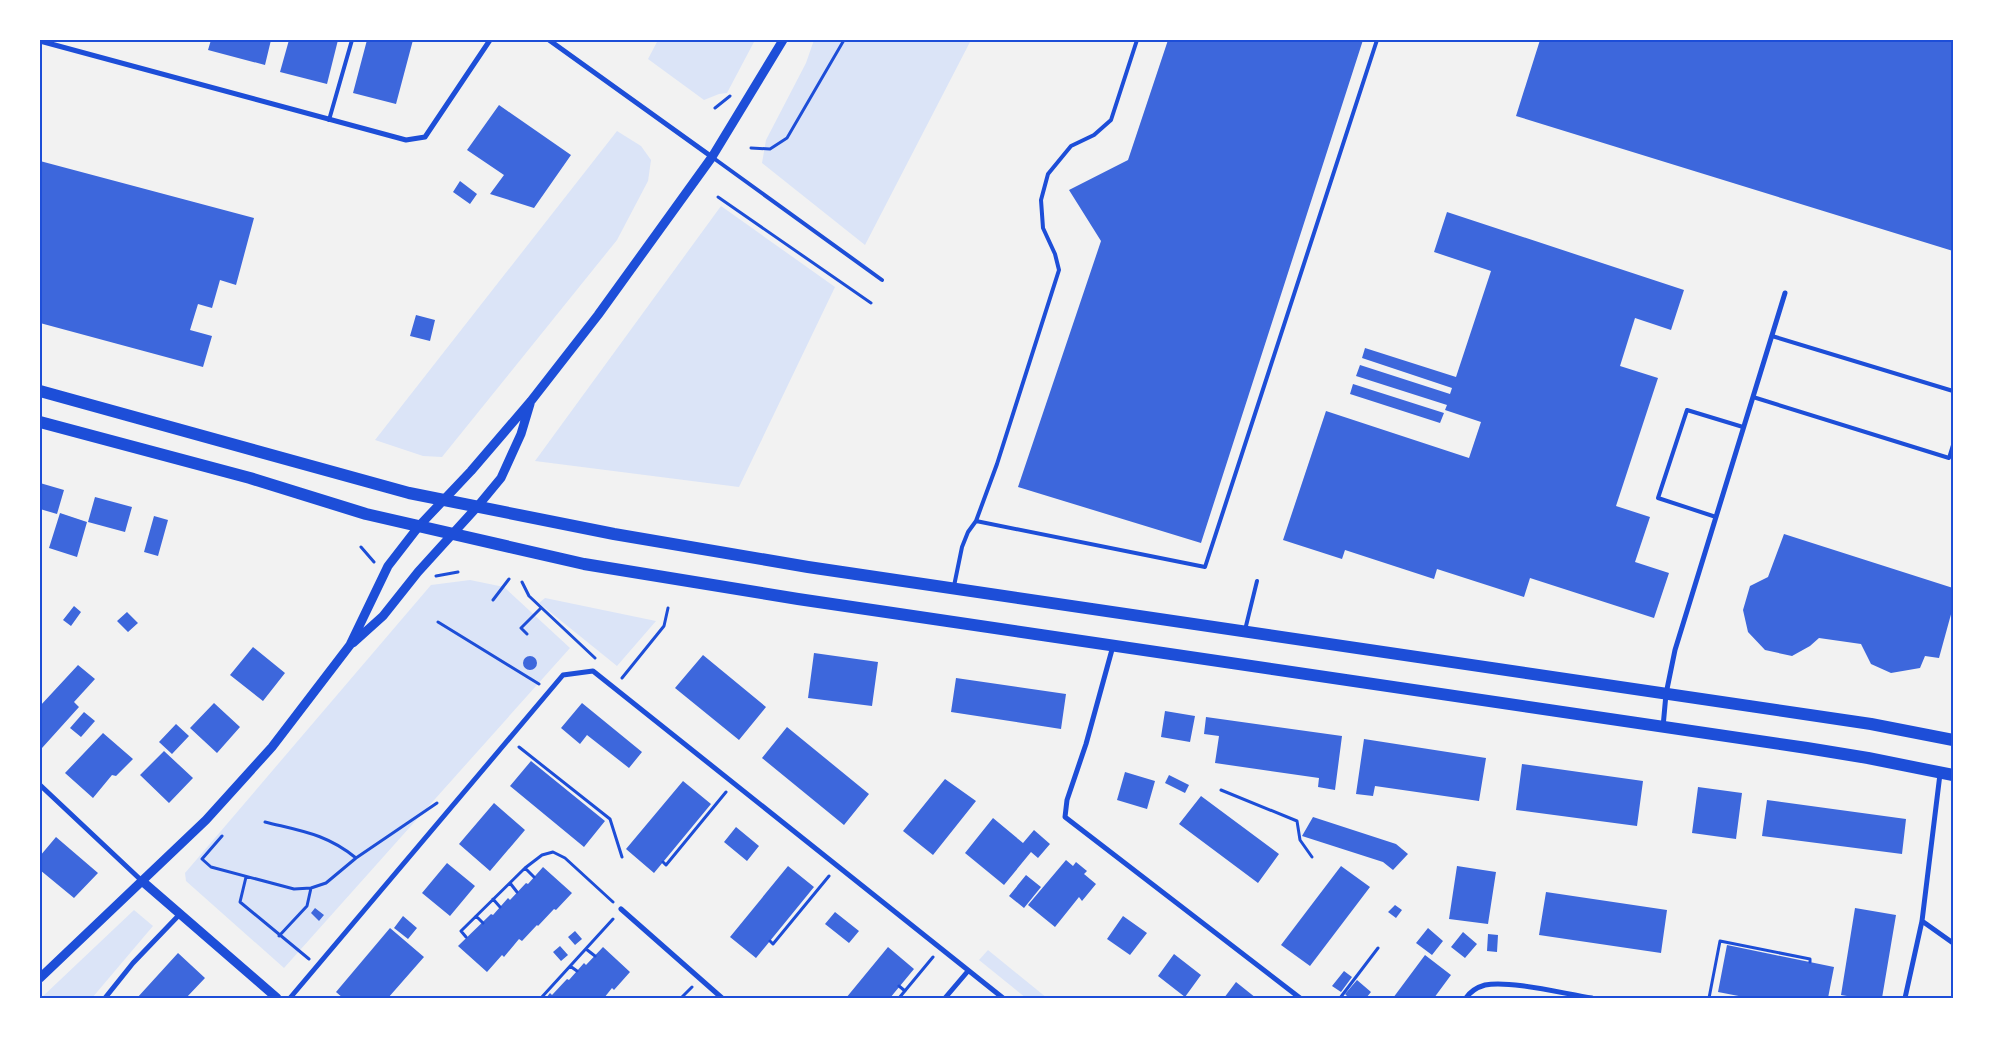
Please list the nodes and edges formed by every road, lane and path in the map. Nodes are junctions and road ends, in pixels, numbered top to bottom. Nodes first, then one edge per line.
1 (352, 40) edge
2 (490, 40) edge
3 (549, 40) edge
4 (783, 40) edge
5 (844, 40) edge
6 (1137, 40) edge
7 (1377, 40) edge
8 (40, 41) edge
9 (329, 120) junction
10 (751, 148) dead end
11 (712, 157) junction
12 (718, 197) dead end
13 (882, 280) dead end
14 (1785, 293) dead end
15 (870, 303) dead end
16 (1772, 336) junction
17 (40, 391) edge
18 (1953, 391) edge
19 (1753, 397) junction
20 (531, 401) junction
21 (40, 422) edge
22 (1743, 427) junction
23 (1953, 445) edge
24 (444, 500) junction
25 (477, 507) junction
26 (1716, 517) junction
27 (976, 521) junction
28 (419, 526) junction
29 (453, 534) junction
30 (509, 579) dead end
31 (1257, 581) dead end
32 (522, 582) dead end
33 (954, 588) junction
34 (493, 600) dead end
35 (541, 608) junction
36 (668, 608) dead end
37 (438, 622) dead end
38 (1245, 632) junction
39 (527, 634) dead end
40 (350, 645) junction
41 (1113, 645) junction
42 (614, 688) junction
43 (550, 691) junction
44 (1666, 694) junction
45 (1663, 728) junction
46 (508, 738) junction
47 (1953, 740) edge
48 (1947, 773) edge
49 (733, 783) junction
50 (40, 785) edge
51 (1221, 790) dead end
52 (448, 810) junction
53 (265, 822) dead end
54 (222, 836) dead end
55 (622, 857) dead end
56 (356, 858) junction
57 (1312, 858) dead end
58 (663, 862) dead end
59 (837, 866) junction
60 (525, 868) junction
61 (246, 877) junction
62 (534, 877) dead end
63 (142, 881) junction
64 (510, 883) junction
65 (311, 888) junction
66 (517, 892) dead end
67 (493, 900) junction
68 (500, 907) dead end
69 (621, 909) junction
70 (180, 914) junction
71 (476, 916) junction
72 (1922, 921) junction
73 (483, 923) dead end
74 (279, 936) junction
75 (466, 937) dead end
76 (770, 942) dead end
77 (1953, 943) edge
78 (586, 948) junction
79 (940, 948) junction
80 (1378, 948) dead end
81 (594, 956) dead end
82 (1810, 962) dead end
83 (317, 966) junction
84 (570, 966) junction
85 (968, 971) junction
86 (577, 972) dead end
87 (40, 978) edge
88 (555, 983) junction
89 (899, 986) dead end
90 (560, 987) dead end
91 (905, 991) junction
92 (105, 998) edge
93 (277, 998) edge
94 (290, 998) edge
95 (541, 998) edge
96 (722, 998) edge
97 (899, 998) edge
98 (944, 998) edge
99 (1004, 998) edge
100 (1300, 998) edge
101 (1340, 998) edge
102 (1466, 998) edge
103 (1592, 998) edge
104 (1709, 998) edge
105 (1905, 998) edge

1 - 9 lane
2 - 9 street
3 - 11 street
4 - 11 street
5 - 10 path
6 - 27 lane
7 - 27 lane
8 - 9 street
11 - 13 lane
11 - 20 street
12 - 15 path
14 - 16 street
16 - 18 lane
16 - 19 street
17 - 24 main road
19 - 22 street
19 - 23 lane
20 - 24 street
20 - 25 street
21 - 28 main road
22 - 26 street
22 - 26 lane
24 - 25 main road
24 - 28 street
25 - 29 street
25 - 33 main road
26 - 44 street
27 - 33 lane
28 - 29 main road
28 - 40 street
29 - 40 street
29 - 41 main road
30 - 34 path
31 - 38 lane
32 - 35 path
33 - 38 main road
35 - 39 path
35 - 42 path
36 - 42 path
37 - 43 path
38 - 44 main road
40 - 63 street
41 - 45 main road
41 - 100 street
42 - 43 street
42 - 49 street
43 - 46 street
44 - 45 street
44 - 47 main road
45 - 48 main road
46 - 52 street
46 - 55 path
48 - 72 street
49 - 58 path
49 - 59 street
50 - 63 street
51 - 57 path
52 - 56 path
52 - 83 street
53 - 56 path
54 - 61 path
56 - 65 path
59 - 76 path
59 - 79 street
60 - 62 path
60 - 64 path
60 - 69 path
61 - 65 path
61 - 74 path
63 - 70 street
63 - 87 street
64 - 66 path
64 - 67 path
65 - 74 path
67 - 68 path
67 - 71 path
69 - 78 path
69 - 96 street
70 - 92 street
70 - 93 street
71 - 73 path
71 - 75 path
72 - 77 street
72 - 105 street
74 - 83 path
78 - 81 path
78 - 84 path
79 - 85 street
79 - 91 path
80 - 101 path
82 - 104 path
83 - 94 street
84 - 86 path
84 - 88 path
85 - 98 street
85 - 99 street
88 - 90 path
88 - 95 path
89 - 91 path
91 - 97 path
102 - 103 street

